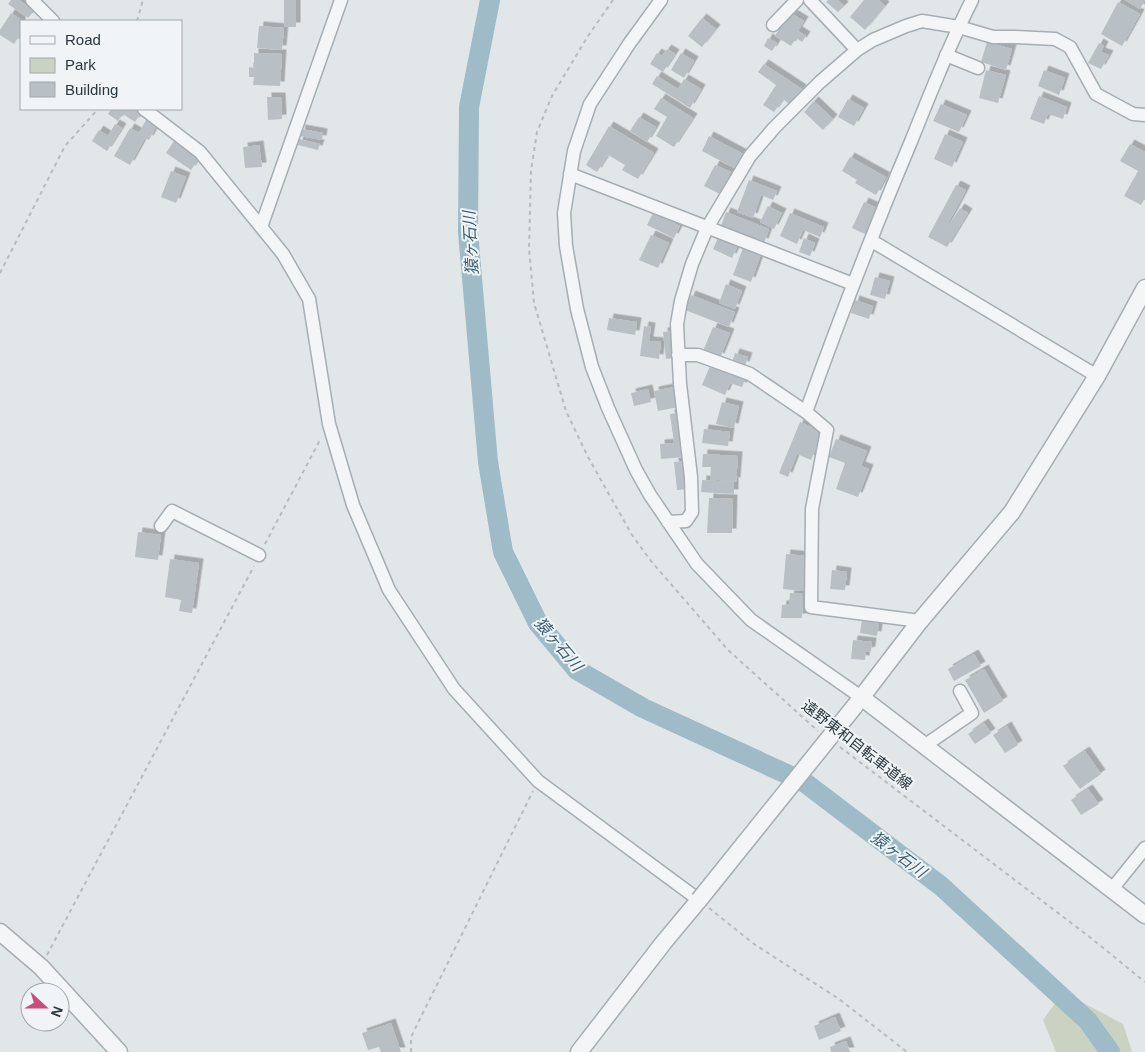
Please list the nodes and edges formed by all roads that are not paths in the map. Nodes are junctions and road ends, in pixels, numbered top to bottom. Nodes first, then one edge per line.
1 (32, 0) edge
2 (341, 0) edge
3 (661, 0) edge
4 (797, 0) edge
5 (972, 0) edge
6 (812, 1) edge
7 (52, 20) edge
8 (773, 25) dead end
9 (958, 27) junction
10 (857, 50) junction
11 (946, 55) junction
12 (978, 68) dead end
13 (145, 110) edge
14 (1145, 115) edge
15 (570, 174) junction
16 (261, 227) junction
17 (707, 228) junction
18 (872, 241) junction
19 (853, 284) junction
20 (1145, 288) edge
21 (678, 354) junction
22 (1096, 376) junction
23 (806, 412) junction
24 (668, 522) junction
25 (161, 526) dead end
26 (259, 556) road end
27 (920, 621) junction
28 (960, 691) dead end
29 (857, 702) junction
30 (924, 746) junction
31 (1145, 848) edge
32 (1112, 890) junction
33 (699, 900) junction
34 (1145, 914) edge
35 (0, 932) edge
36 (119, 1052) edge
37 (579, 1052) edge

1 - 7 street
2 - 16 street
3 - 15 street
4 - 8 street
5 - 9 street
6 - 10 street
9 - 10 street
9 - 11 street
9 - 14 street
10 - 17 street
11 - 12 street
11 - 18 street
13 - 16 street
15 - 17 street
15 - 24 street
16 - 33 street
17 - 19 street
17 - 21 street
18 - 19 street
18 - 22 street
19 - 23 street
20 - 22 street
21 - 23 street
21 - 24 street
22 - 27 street
23 - 27 street
24 - 29 street
25 - 26 street
27 - 29 street
28 - 30 street
29 - 30 street
29 - 33 street, bridge
30 - 32 street
31 - 32 street
32 - 34 street
33 - 37 street
35 - 36 street

